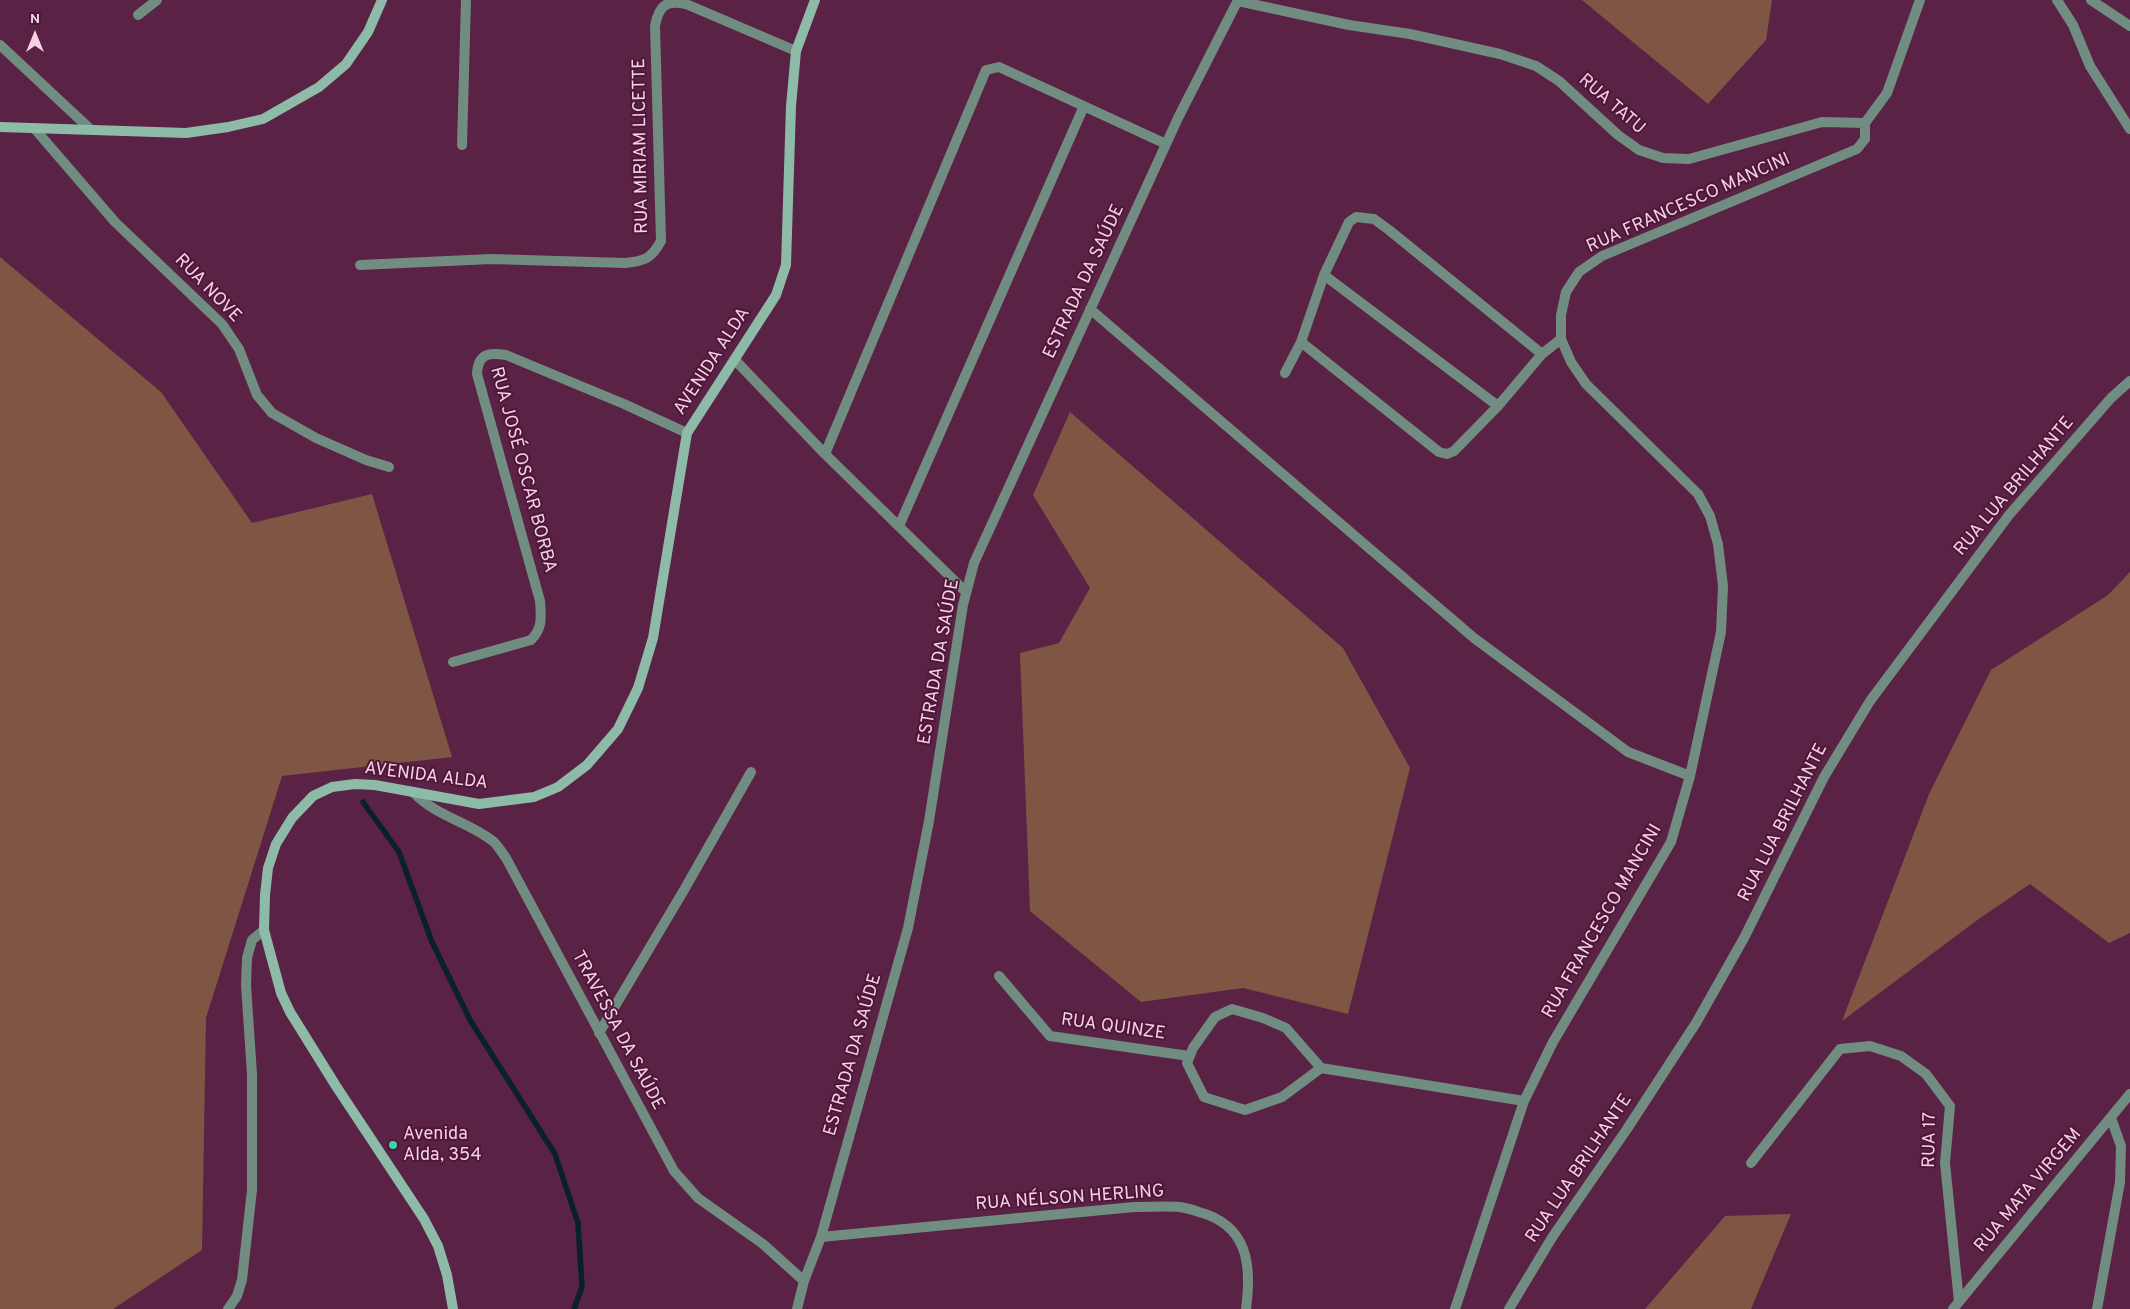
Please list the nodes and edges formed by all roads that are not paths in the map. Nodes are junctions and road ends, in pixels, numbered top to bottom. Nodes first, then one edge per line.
1 (157, 0) edge
2 (382, 0) edge
3 (466, 0) edge
4 (815, 0) edge
5 (1237, 0) edge
6 (1920, 0) edge
7 (2057, 0) edge
8 (2091, 0) edge
9 (138, 15) dead end
10 (2130, 26) edge
11 (0, 45) edge
12 (796, 51) junction
13 (1084, 106) junction
14 (1865, 123) junction
15 (0, 127) edge
16 (34, 128) junction
17 (89, 128) junction
18 (2130, 129) edge
19 (1166, 144) junction
20 (462, 145) dead end
21 (360, 265) dead end
22 (1324, 274) junction
23 (1090, 309) junction
24 (1562, 339) junction
25 (1301, 342) junction
26 (1542, 354) junction
27 (734, 360) junction
28 (1285, 373) dead end
29 (2130, 381) edge
30 (1498, 406) junction
31 (687, 433) junction
32 (825, 454) junction
33 (389, 466) dead end
34 (899, 526) junction
35 (966, 592) junction
36 (454, 662) dead end
37 (751, 772) dead end
38 (1690, 776) junction
39 (413, 792) junction
40 (264, 930) junction
41 (999, 976) dead end
42 (599, 1033) junction
43 (1190, 1056) junction
44 (1321, 1068) junction
45 (2130, 1094) edge
46 (1524, 1101) junction
47 (2111, 1118) junction
48 (1751, 1163) dead end
49 (821, 1237) junction
50 (804, 1281) junction
51 (1956, 1306) edge
52 (228, 1309) edge
53 (453, 1309) edge
54 (796, 1309) edge
55 (1246, 1309) edge
56 (1455, 1309) edge
57 (1509, 1309) edge
58 (2097, 1309) edge

1 - 9 street
2 - 17 street
3 - 20 street
4 - 12 street, AVENIDA ALDA
5 - 14 street, RUA TATU
5 - 19 street, ESTRADA DA SAÚDE
6 - 14 street
7 - 18 street
8 - 10 street
11 - 17 street
12 - 21 street, RUA MIRIAM LICETTE
12 - 27 street, AVENIDA ALDA
13 - 19 street
13 - 32 street
13 - 34 street
14 - 24 street, RUA FRANCESCO MANCINI
15 - 16 street
16 - 17 street
16 - 33 street, RUA NOVE
19 - 23 street, ESTRADA DA SAÚDE
22 - 25 street
22 - 26 street
22 - 30 street
23 - 35 street, ESTRADA DA SAÚDE
23 - 38 street
24 - 26 street
24 - 38 street, RUA FRANCESCO MANCINI
25 - 28 street
25 - 30 street
26 - 30 street
27 - 31 street, AVENIDA ALDA
27 - 32 street
29 - 57 street, RUA LUA BRILHANTE
31 - 36 street, RUA JOSÉ OSCAR BORBA
31 - 39 street, AVENIDA ALDA
32 - 34 street
34 - 35 street
35 - 49 street, ESTRADA DA SAÚDE
37 - 42 street
38 - 46 street, RUA FRANCESCO MANCINI
39 - 40 street, AVENIDA ALDA
39 - 42 street, TRAVESSA DA SAÚDE
40 - 52 street
40 - 53 street, AVENIDA ALDA
41 - 43 street, RUA QUINZE
42 - 50 street, TRAVESSA DA SAÚDE
43 - 44 street
43 - 44 street
44 - 46 street
45 - 47 street, RUA MATA VIRGEM
46 - 56 street, RUA FRANCESCO MANCINI
47 - 51 street, RUA MATA VIRGEM
47 - 58 street
48 - 51 street, RUA 17
49 - 50 street, ESTRADA DA SAÚDE
49 - 55 street, RUA NÉLSON HERLING
50 - 54 street, ESTRADA DA SAÚDE

